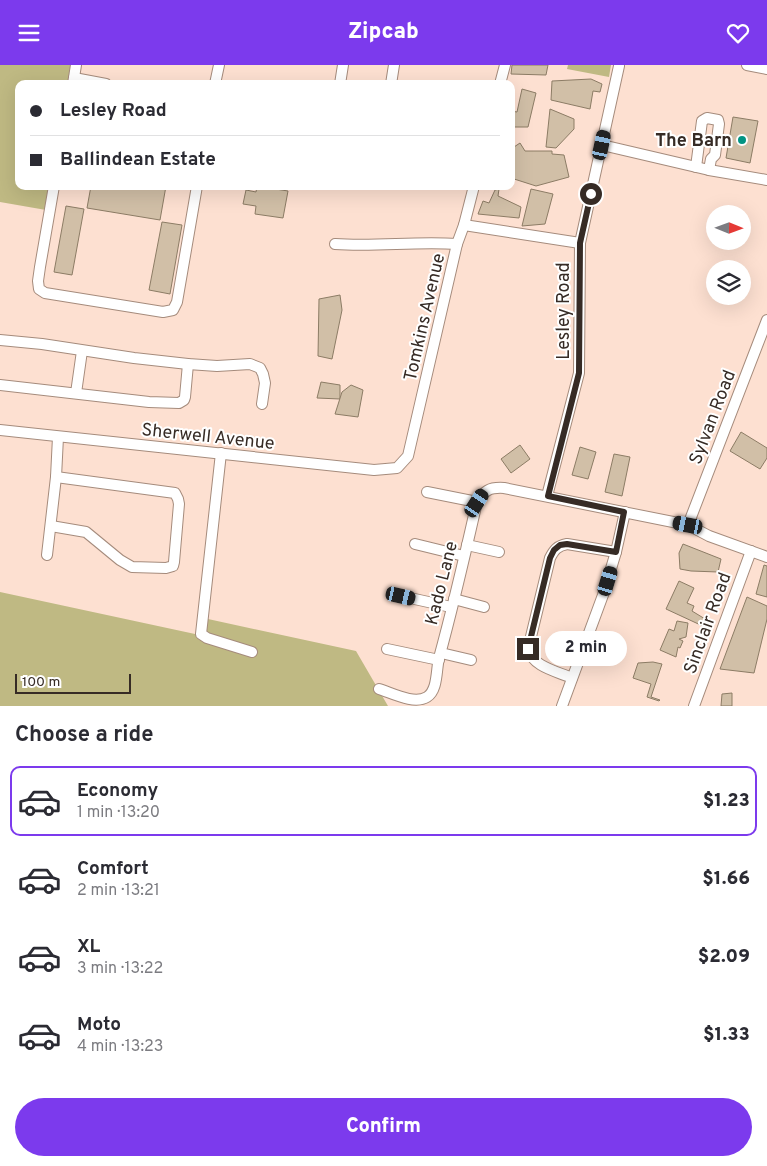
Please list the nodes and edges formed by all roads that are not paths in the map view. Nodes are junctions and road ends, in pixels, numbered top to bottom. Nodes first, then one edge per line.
1 (76, 65) edge
2 (219, 65) edge
3 (343, 65) edge
4 (394, 65) edge
5 (505, 65) edge
6 (747, 65) edge
7 (619, 66) edge
8 (767, 69) edge
9 (73, 80) edge
10 (216, 80) edge
11 (341, 80) edge
12 (392, 80) edge
13 (501, 80) edge
14 (602, 145) junction
15 (698, 154) junction
16 (715, 155) junction
17 (696, 167) junction
18 (709, 170) junction
19 (767, 180) edge
20 (53, 190) edge
21 (196, 190) edge
22 (473, 190) edge
23 (464, 225) junction
24 (580, 243) junction
25 (335, 244) dead end
26 (457, 244) junction
27 (767, 320) edge
28 (0, 340) edge
29 (82, 351) junction
30 (188, 364) junction
31 (0, 385) edge
32 (76, 393) junction
33 (262, 404) dead end
34 (0, 430) edge
35 (58, 437) junction
36 (221, 453) junction
37 (408, 456) joint
38 (56, 477) junction
39 (427, 492) dead end
40 (548, 496) junction
41 (477, 503) junction
42 (624, 512) junction
43 (688, 525) junction
44 (51, 526) junction
45 (415, 543) dead end
46 (467, 545) junction
47 (751, 551) junction
48 (499, 552) dead end
49 (616, 552) junction
50 (47, 555) dead end
51 (464, 556) junction
52 (767, 557) edge
53 (401, 596) dead end
54 (453, 603) junction
55 (484, 607) dead end
56 (387, 649) dead end
57 (252, 652) dead end
58 (440, 656) junction
59 (472, 660) dead end
60 (572, 677) junction
61 (379, 689) dead end
62 (562, 706) edge
63 (694, 706) edge

1 - 9 street
2 - 10 street
3 - 11 street
4 - 12 street
5 - 13 street
6 - 8 street
7 - 14 street, Lesley Road
14 - 17 street
14 - 24 street, Lesley Road
15 - 16 street
15 - 16 street
15 - 17 street
16 - 18 street
17 - 18 street
18 - 19 street
20 - 21 street
22 - 23 street, Tomkins Avenue
23 - 24 street
23 - 26 street, Tomkins Avenue
24 - 40 street, Lesley Road
25 - 26 street
26 - 37 street, Tomkins Avenue
27 - 43 street, Sylvan Road
28 - 29 street
29 - 30 street
29 - 32 street
30 - 32 street
30 - 33 street
31 - 32 street
34 - 35 street, Sherwell Avenue
35 - 36 street, Sherwell Avenue
35 - 38 street
36 - 37 street, Sherwell Avenue
36 - 57 street
38 - 44 street
38 - 44 street
39 - 41 street
40 - 41 street
40 - 42 street
41 - 46 street, Kado Lane
42 - 43 street
42 - 49 street
43 - 47 street
44 - 50 street
45 - 51 street
46 - 48 street
46 - 51 street, Kado Lane
47 - 52 street
47 - 63 street, Sinclair Road
49 - 60 street
49 - 60 street
51 - 54 street, Kado Lane
53 - 54 street
54 - 55 street
54 - 58 street, Kado Lane
56 - 58 street
58 - 59 street
58 - 61 street, Kado Lane
60 - 62 street

